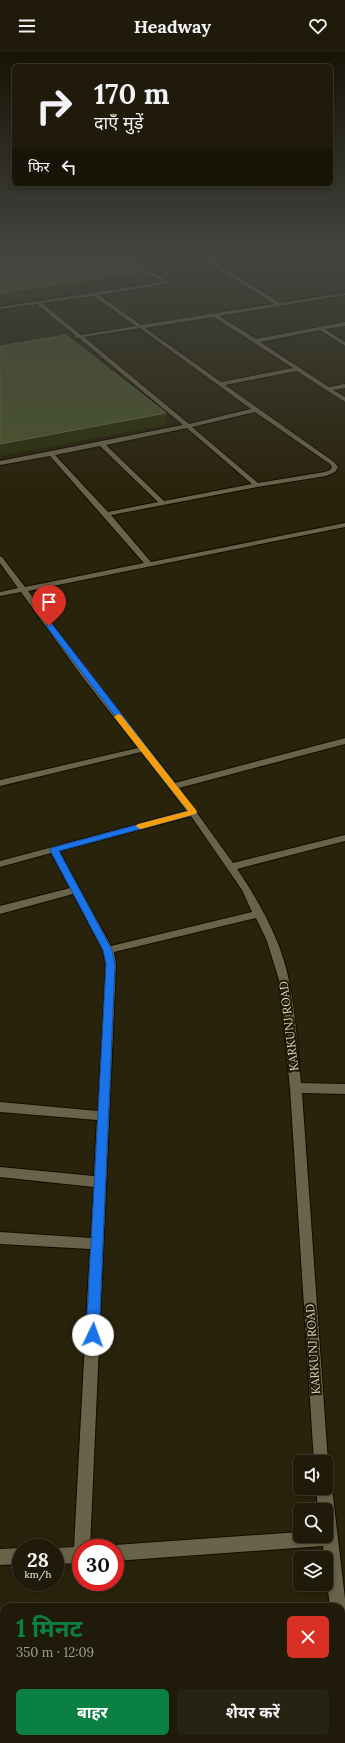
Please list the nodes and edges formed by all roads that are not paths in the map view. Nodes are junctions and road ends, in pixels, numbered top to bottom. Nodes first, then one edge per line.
1 (76, 334) edge
2 (97, 334) edge
3 (153, 334) edge
4 (245, 334) edge
5 (294, 334) edge
6 (329, 334) edge
7 (80, 337) junction
8 (73, 338) edge
9 (256, 341) junction
10 (345, 344) edge
11 (297, 369) junction
12 (220, 384) junction
13 (345, 386) edge
14 (329, 389) junction
15 (345, 400) edge
16 (256, 410) junction
17 (188, 426) junction
18 (102, 444) junction
19 (51, 454) junction
20 (0, 463) edge
21 (257, 485) junction
22 (163, 503) junction
23 (106, 514) junction
24 (345, 525) edge
25 (0, 558) edge
26 (149, 564) junction
27 (23, 590) junction
28 (0, 594) edge
29 (345, 741) edge
30 (143, 749) junction
31 (0, 783) edge
32 (174, 786) junction
33 (193, 812) junction
34 (345, 838) edge
35 (54, 850) junction
36 (0, 864) edge
37 (231, 867) junction
38 (75, 890) junction
39 (0, 910) edge
40 (259, 914) junction
41 (108, 950) junction
42 (296, 1088) junction
43 (345, 1089) edge
44 (0, 1107) edge
45 (103, 1116) junction
46 (0, 1172) edge
47 (100, 1182) junction
48 (0, 1238) edge
49 (97, 1244) junction
50 (321, 1455) edge
51 (82, 1539) edge
52 (293, 1541) edge
53 (330, 1543) edge
54 (124, 1552) edge
55 (12, 1556) edge
56 (0, 1557) edge
57 (337, 1603) edge

1 - 7 street
2 - 7 street
3 - 12 street
4 - 9 street
5 - 9 street
6 - 10 street
7 - 8 street
7 - 17 street
9 - 11 street
11 - 12 street
11 - 14 street
12 - 16 street
13 - 14 street
14 - 15 street
16 - 17 street
16 - 21 street
17 - 18 street
17 - 21 street
18 - 19 street
18 - 22 street
19 - 20 street
19 - 23 street
21 - 22 street
22 - 23 street
23 - 26 street
24 - 26 street
25 - 27 street, KARKUNJ ROAD
26 - 27 street
27 - 28 street
27 - 30 street, KARKUNJ ROAD
29 - 32 street
30 - 31 street
30 - 32 street, KARKUNJ ROAD
32 - 33 street, KARKUNJ ROAD
33 - 35 street
33 - 37 street, KARKUNJ ROAD
34 - 37 street
35 - 36 street
35 - 38 street
37 - 40 street, KARKUNJ ROAD
38 - 39 street
38 - 41 street
40 - 41 street
40 - 42 street, KARKUNJ ROAD
41 - 45 street
42 - 43 street
42 - 50 street, KARKUNJ ROAD
44 - 45 street
45 - 47 street
46 - 47 street
47 - 49 street
48 - 49 street
49 - 51 street
52 - 54 street
53 - 57 street
55 - 56 street

